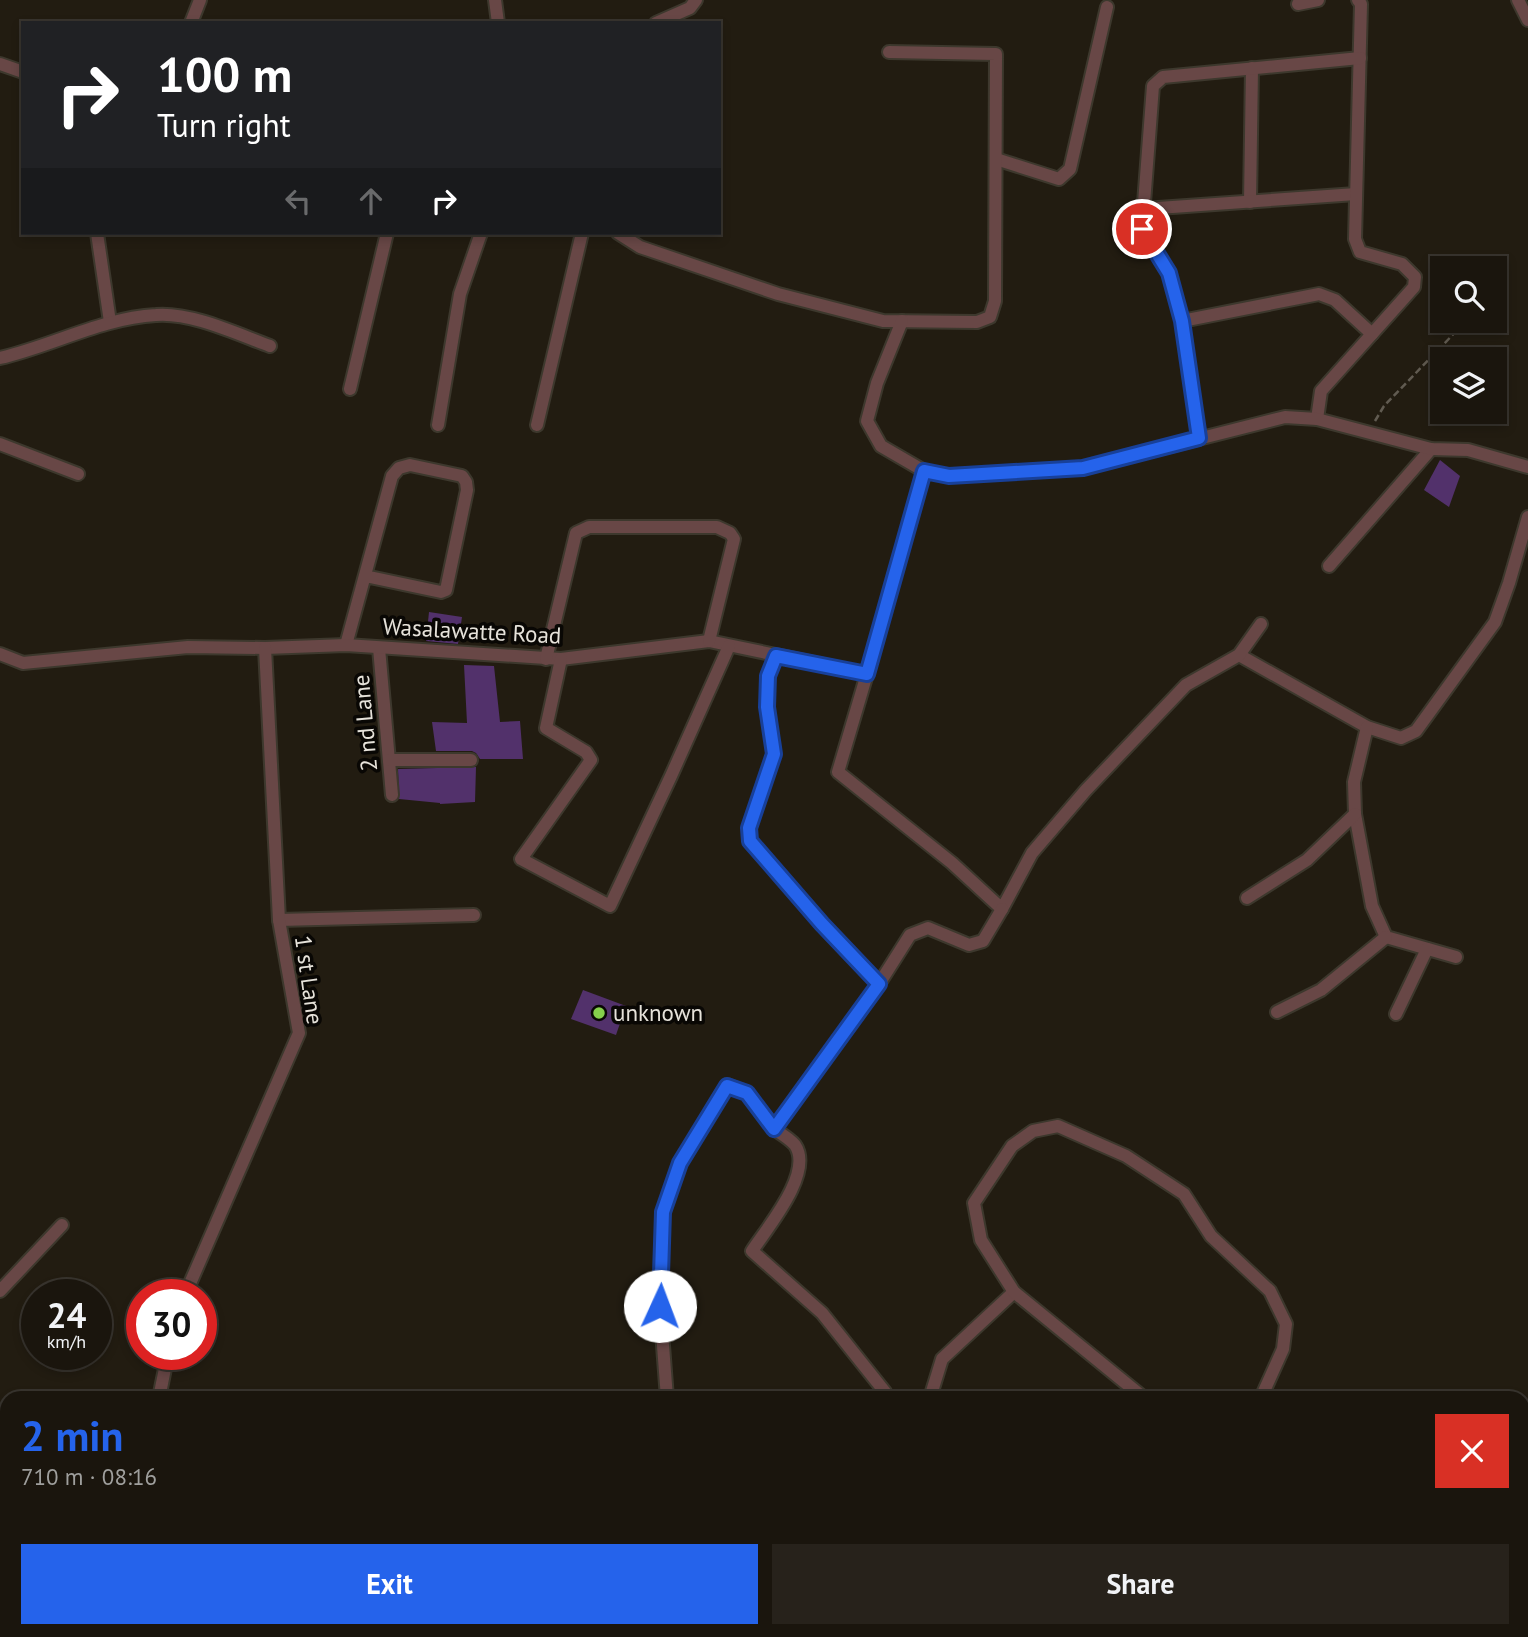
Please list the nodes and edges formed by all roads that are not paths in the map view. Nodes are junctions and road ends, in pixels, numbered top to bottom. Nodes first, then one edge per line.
1 (201, 0) edge
2 (495, 0) edge
3 (696, 0) edge
4 (1318, 0) edge
5 (1357, 0) edge
6 (1518, 0) edge
7 (1298, 4) dead end
8 (1107, 7) dead end
9 (1528, 20) edge
10 (192, 21) edge
11 (498, 21) edge
12 (661, 21) edge
13 (889, 52) dead end
14 (1360, 58) junction
15 (0, 64) edge
16 (1252, 68) junction
17 (21, 71) edge
18 (996, 159) junction
19 (1356, 194) junction
20 (1251, 202) junction
21 (1144, 209) junction
22 (97, 235) edge
23 (387, 235) edge
24 (480, 235) edge
25 (582, 235) edge
26 (621, 235) edge
27 (902, 321) junction
28 (1182, 321) junction
29 (110, 322) junction
30 (1372, 334) junction
31 (270, 346) dead end
32 (0, 358) edge
33 (350, 389) dead end
34 (1317, 419) junction
35 (438, 425) dead end
36 (537, 425) dead end
37 (1199, 438) junction
38 (0, 444) edge
39 (1431, 449) junction
40 (1526, 464) edge
41 (924, 471) junction
42 (78, 474) dead end
43 (1528, 517) edge
44 (1329, 566) dead end
45 (365, 576) junction
46 (1261, 624) dead end
47 (709, 641) junction
48 (346, 645) junction
49 (729, 646) junction
50 (265, 648) junction
51 (379, 648) junction
52 (0, 654) edge
53 (1239, 655) junction
54 (776, 656) junction
55 (546, 659) junction
56 (561, 659) junction
57 (867, 674) junction
58 (1367, 727) junction
59 (389, 760) junction
60 (471, 760) dead end
61 (392, 795) dead end
62 (1355, 814) junction
63 (1247, 898) dead end
64 (1002, 909) junction
65 (474, 915) dead end
66 (279, 920) junction
67 (1386, 937) junction
68 (1427, 949) junction
69 (1456, 957) dead end
70 (879, 984) junction
71 (1277, 1012) dead end
72 (1396, 1014) dead end
73 (774, 1129) junction
74 (62, 1225) dead end
75 (192, 1279) edge
76 (0, 1292) edge
77 (1014, 1292) junction
78 (165, 1370) edge
79 (160, 1391) edge
80 (666, 1391) edge
81 (884, 1391) edge
82 (932, 1391) edge
83 (1135, 1391) edge
84 (1264, 1391) edge

1 - 10 street
2 - 11 street
3 - 12 street
4 - 7 street
5 - 14 street
6 - 9 street
8 - 18 street
13 - 18 street
14 - 16 street
14 - 19 street
15 - 17 street
16 - 20 street
16 - 21 street
18 - 27 street
19 - 20 street
19 - 30 street
20 - 21 street
21 - 28 street
22 - 29 street
23 - 33 street
24 - 35 street
25 - 36 street
26 - 27 street
27 - 41 street
28 - 30 street
28 - 37 street
29 - 31 street
29 - 32 street
30 - 34 street
34 - 37 street
34 - 39 street
37 - 41 street
38 - 42 street
39 - 40 street
39 - 44 street
41 - 57 street
43 - 58 street
45 - 45 street
45 - 48 street
46 - 53 street
47 - 49 street, Wasalawatte Road
47 - 55 street
47 - 56 street, Wasalawatte Road
48 - 50 street, Wasalawatte Road
48 - 51 street, Wasalawatte Road
49 - 54 street, Wasalawatte Road
49 - 56 street
50 - 52 street, Wasalawatte Road
50 - 66 street, 1 st Lane
51 - 55 street, Wasalawatte Road
51 - 59 street, 2 nd Lane
53 - 58 street
53 - 64 street
54 - 57 street, Wasalawatte Road
54 - 70 street
55 - 56 street, Wasalawatte Road
57 - 64 street
58 - 62 street
59 - 60 street
59 - 61 street, 2 nd Lane
62 - 63 street
62 - 67 street
64 - 70 street
65 - 66 street
66 - 75 street, 1 st Lane
67 - 68 street
67 - 71 street
68 - 69 street
68 - 72 street
70 - 73 street
73 - 80 street
73 - 81 street
74 - 76 street
77 - 82 street
77 - 83 street
77 - 84 street
78 - 79 street

